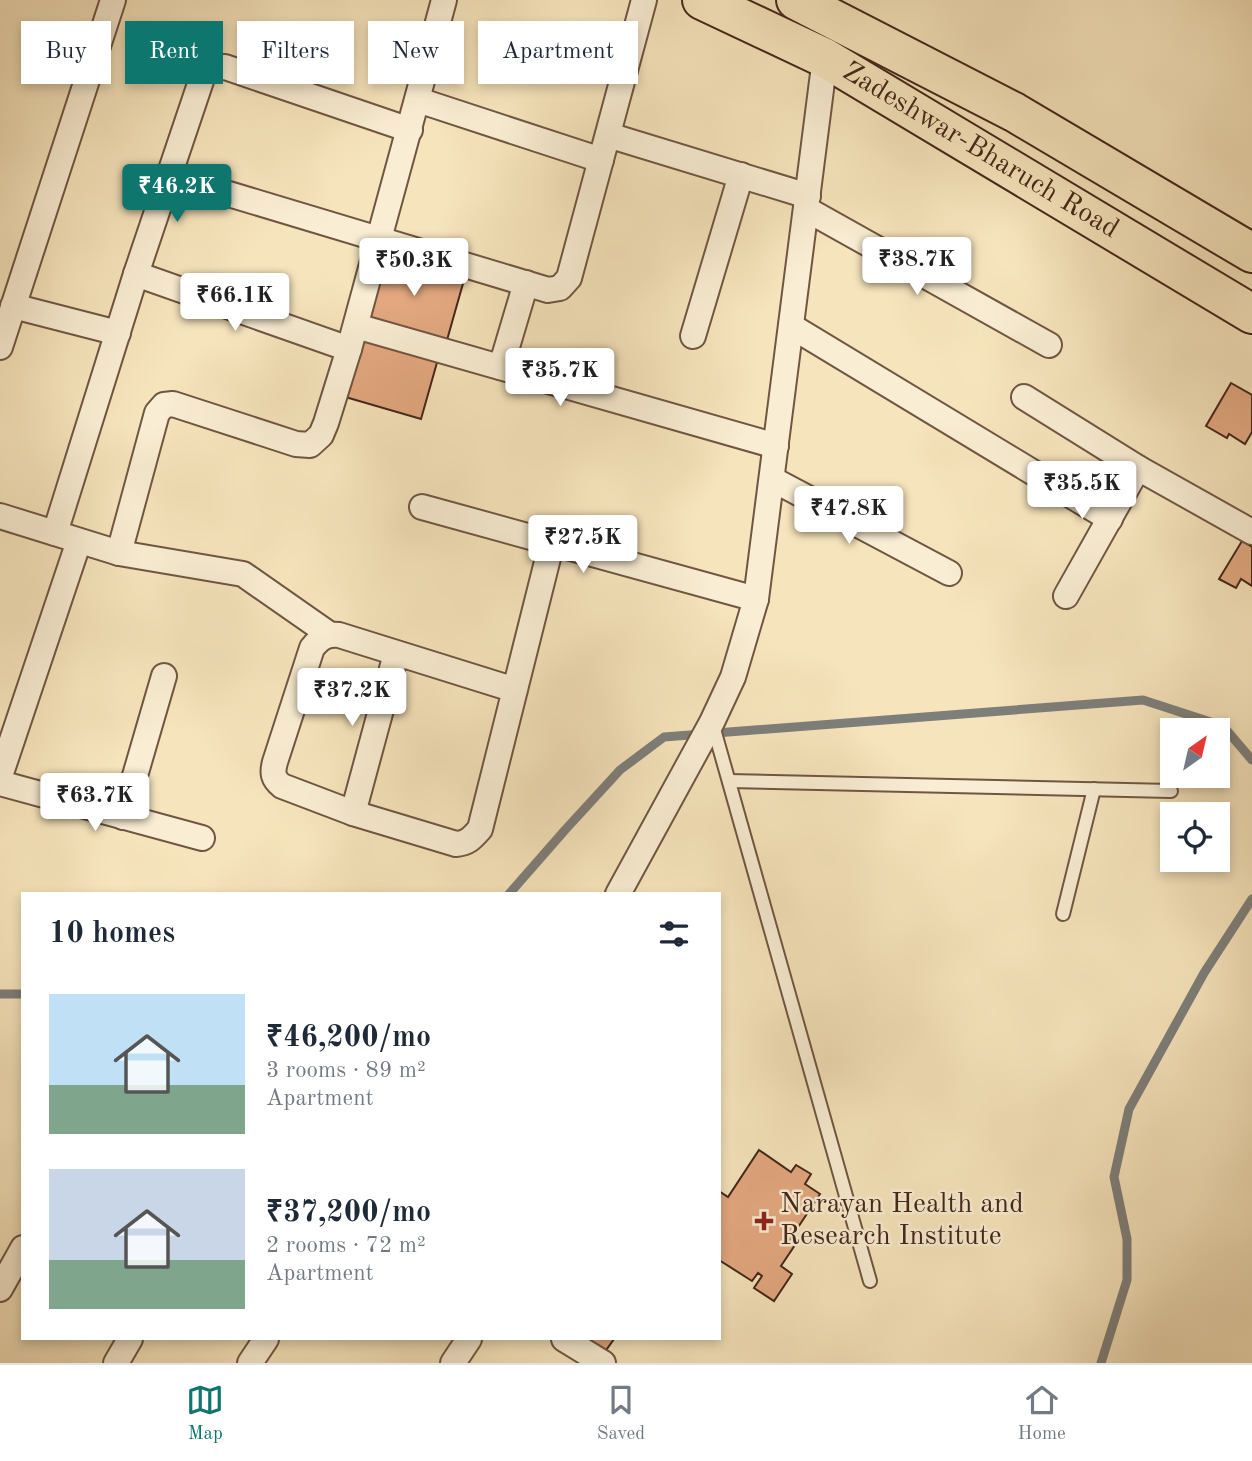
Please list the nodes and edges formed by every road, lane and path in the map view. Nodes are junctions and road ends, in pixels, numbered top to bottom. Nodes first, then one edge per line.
1 (113, 0) edge
2 (444, 0) edge
3 (644, 0) edge
4 (702, 0) edge
5 (796, 0) edge
6 (825, 58) junction
7 (418, 100) junction
8 (410, 130) junction
9 (608, 135) junction
10 (601, 160) junction
11 (741, 175) junction
12 (169, 176) junction
13 (807, 202) junction
14 (380, 238) junction
15 (1252, 253) edge
16 (136, 274) junction
17 (526, 283) junction
18 (13, 306) junction
19 (1252, 314) edge
20 (791, 326) junction
21 (118, 333) junction
22 (693, 335) dead end
23 (352, 337) junction
24 (1049, 345) dead end
25 (0, 347) edge
26 (501, 367) junction
27 (1024, 397) dead end
28 (776, 446) junction
29 (1138, 468) junction
30 (772, 479) junction
31 (422, 507) dead end
32 (0, 516) edge
33 (1110, 519) junction
34 (1252, 531) edge
35 (55, 533) junction
36 (79, 541) junction
37 (552, 542) junction
38 (119, 553) junction
39 (948, 573) dead end
40 (1066, 596) dead end
41 (756, 599) junction
42 (329, 635) junction
43 (396, 654) junction
44 (164, 676) dead end
45 (515, 690) junction
46 (712, 722) junction
47 (0, 776) edge
48 (729, 780) junction
49 (0, 783) edge
50 (1094, 789) junction
51 (1171, 791) dead end
52 (353, 813) junction
53 (123, 817) junction
54 (202, 838) dead end
55 (619, 892) edge
56 (1063, 914) dead end
57 (21, 1252) edge
58 (870, 1281) dead end
59 (0, 1289) edge
60 (129, 1340) edge
61 (265, 1340) edge
62 (468, 1340) edge
63 (566, 1340) edge
64 (116, 1363) edge
65 (250, 1363) edge
66 (453, 1363) edge
67 (603, 1363) edge

1 - 18 street
2 - 7 street
3 - 9 street
4 - 6 main road, Zadeshwar-Bharuch Road
5 - 15 main road, Zadeshwar-Bharuch Road
6 - 13 street
6 - 19 main road, Zadeshwar-Bharuch Road
7 - 8 street
7 - 10 street
8 - 12 street
8 - 14 street
9 - 10 street
9 - 11 street
10 - 17 street
11 - 13 street
11 - 22 street
12 - 14 street
12 - 16 street
13 - 20 street
13 - 24 street
14 - 17 street
14 - 23 street
16 - 21 street
16 - 23 street
17 - 26 street
18 - 21 street
18 - 25 street
20 - 28 street
20 - 33 street
21 - 35 street
23 - 26 street
23 - 38 street
26 - 28 street
27 - 29 street
28 - 30 street
29 - 33 street
29 - 34 street
30 - 39 street
30 - 41 street
31 - 37 street
32 - 35 street
33 - 40 street
35 - 36 street
36 - 38 street
36 - 47 street
37 - 41 street
37 - 45 street
38 - 42 street
41 - 46 street
42 - 43 street
42 - 52 street
43 - 45 street
43 - 52 street
44 - 53 street
45 - 52 street
46 - 48 lane
46 - 55 street
48 - 50 lane
48 - 58 lane
49 - 53 street
50 - 51 lane
50 - 56 lane
53 - 54 street
57 - 59 street
60 - 64 street
61 - 65 street
62 - 66 street
63 - 67 street

